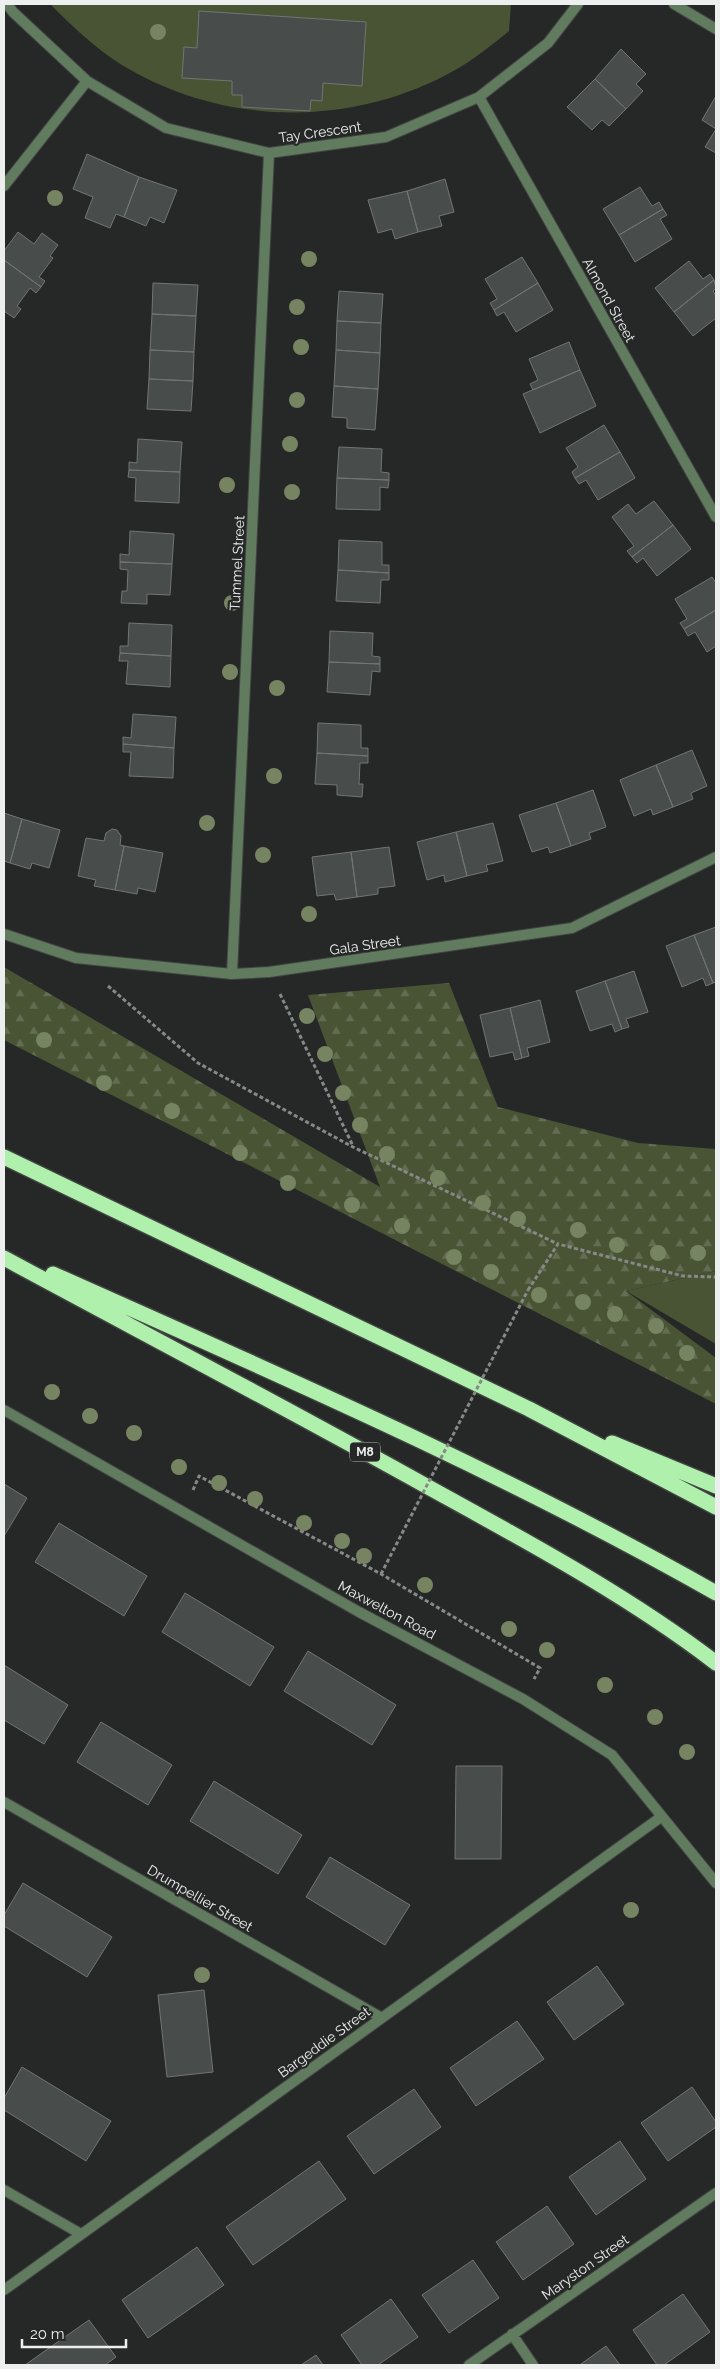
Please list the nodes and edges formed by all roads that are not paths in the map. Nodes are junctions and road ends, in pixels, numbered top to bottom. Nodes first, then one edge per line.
1 (7, 4) edge
2 (578, 4) edge
3 (674, 4) edge
4 (716, 29) edge
5 (87, 81) junction
6 (479, 97) junction
7 (269, 153) junction
8 (4, 186) edge
9 (716, 517) edge
10 (716, 857) edge
11 (4, 934) edge
12 (232, 974) junction
13 (4, 1157) edge
14 (4, 1252) edge
15 (4, 1258) edge
16 (529, 1409) junction
17 (4, 1410) edge
18 (716, 1486) edge
19 (716, 1508) edge
20 (716, 1593) edge
21 (716, 1663) edge
22 (4, 1802) edge
23 (661, 1817) junction
24 (716, 1883) edge
25 (382, 2018) junction
26 (4, 2190) edge
27 (716, 2193) edge
28 (81, 2234) junction
29 (4, 2290) edge
30 (512, 2334) junction
31 (469, 2365) edge
32 (533, 2365) edge

1 - 5 street, Tay Crescent
2 - 6 street, Tay Crescent
3 - 4 street
5 - 7 street, Tay Crescent
5 - 8 street
6 - 7 street, Tay Crescent
6 - 9 street, Almond Street
7 - 12 street, Tummel Street
10 - 12 street, Gala Street
11 - 12 street, Gala Street
13 - 16 highway
14 - 20 highway, M8
15 - 21 highway, M8
16 - 18 highway
16 - 19 highway
17 - 23 street, Maxwelton Road
22 - 25 street, Drumpellier Street
23 - 24 street, Maxwelton Road
23 - 25 street, Bargeddie Street
25 - 28 street, Bargeddie Street
26 - 28 street
27 - 30 street, Maryston Street
28 - 29 street, Bargeddie Street
30 - 31 street, Maryston Street
30 - 32 street

